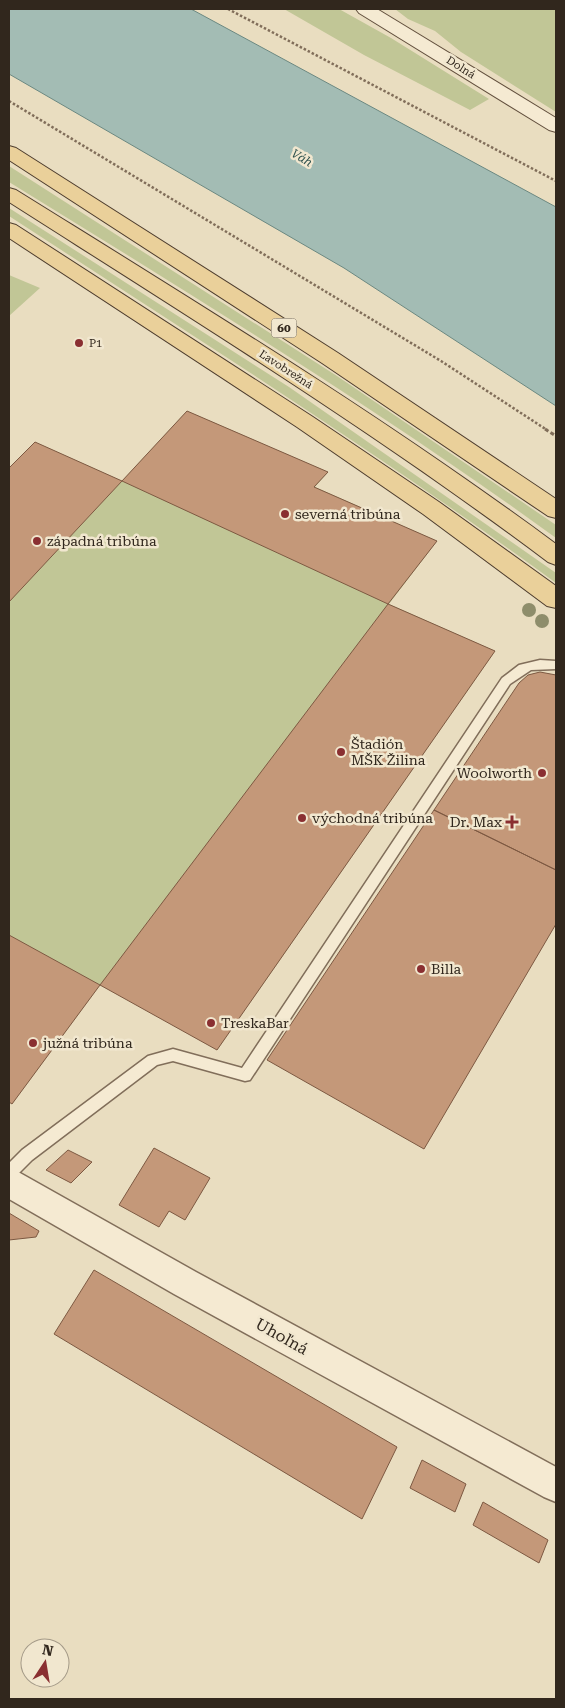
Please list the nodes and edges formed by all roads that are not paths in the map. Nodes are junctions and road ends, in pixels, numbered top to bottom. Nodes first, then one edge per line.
1 (365, 9) edge
2 (556, 126) edge
3 (9, 152) edge
4 (9, 194) edge
5 (9, 229) edge
6 (556, 510) edge
7 (556, 556) edge
8 (556, 599) edge
9 (556, 665) edge
10 (9, 1173) edge
11 (9, 1183) edge
12 (556, 1485) edge

1 - 2 main road, Dolná
3 - 6 main road, 60
4 - 7 main road, Ľavobrežná / 60
5 - 8 main road
9 - 10 lane
11 - 12 street, Uhoľná

